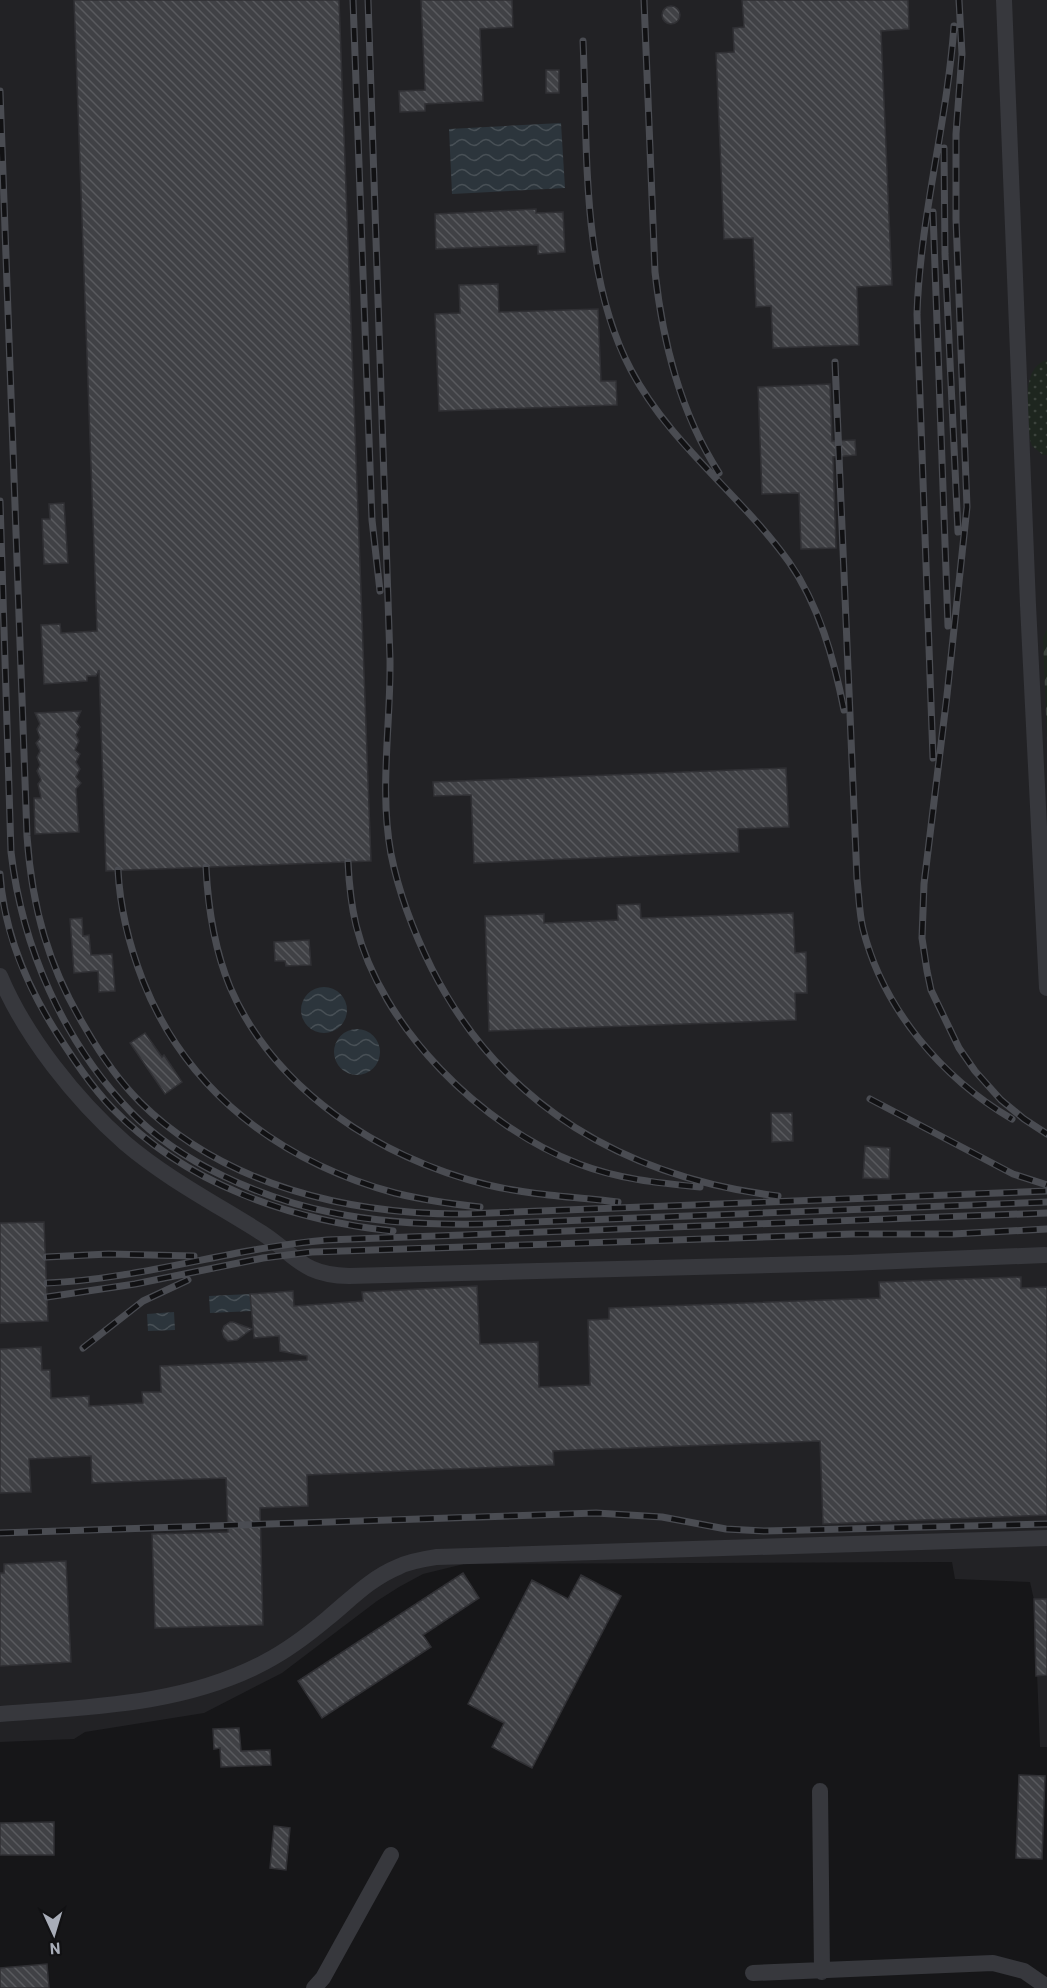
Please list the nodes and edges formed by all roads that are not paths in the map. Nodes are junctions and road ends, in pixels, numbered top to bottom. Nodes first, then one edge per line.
1 (1004, 0) edge
2 (1043, 809) edge
3 (0, 976) edge
4 (1047, 988) edge
5 (1045, 1255) dead end
6 (1047, 1538) edge
7 (0, 1714) edge
8 (820, 1791) dead end
9 (391, 1855) dead end
10 (822, 1972) junction
11 (753, 1973) dead end
12 (1047, 1987) edge
13 (314, 1988) edge

1 - 2 lane
2 - 4 lane
3 - 5 lane
6 - 7 lane
8 - 10 lane
9 - 13 lane
10 - 11 lane
10 - 12 lane

